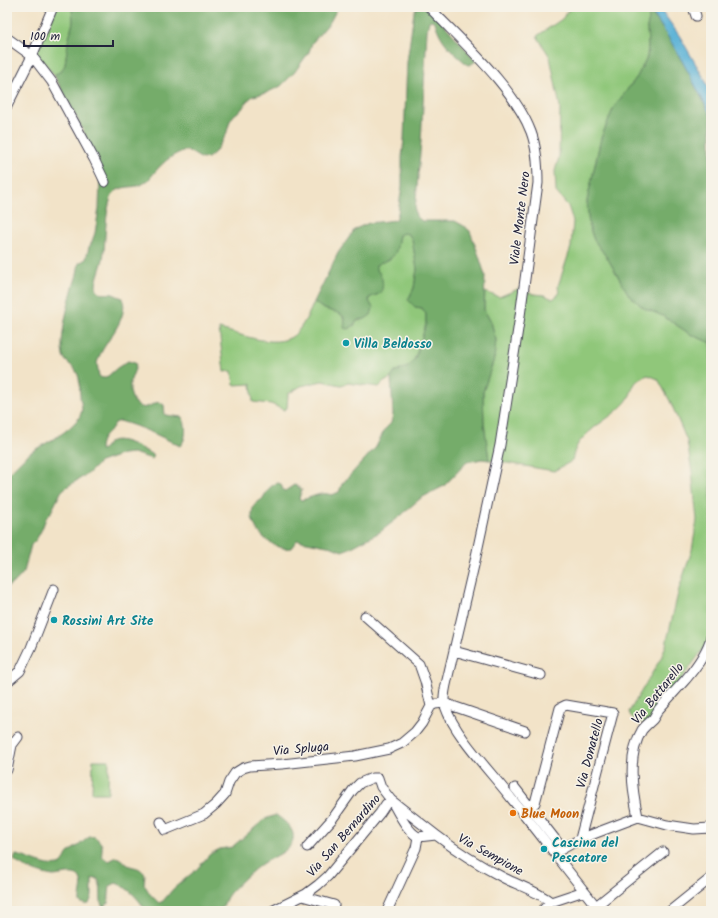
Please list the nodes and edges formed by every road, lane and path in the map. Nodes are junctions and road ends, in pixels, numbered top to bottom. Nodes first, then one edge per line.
1 (53, 7) edge
2 (429, 7) edge
3 (693, 7) edge
4 (696, 16) dead end
5 (7, 38) edge
6 (32, 56) junction
7 (7, 106) edge
8 (105, 182) dead end
9 (54, 589) dead end
10 (365, 616) dead end
11 (711, 637) edge
12 (454, 648) junction
13 (541, 675) dead end
14 (7, 682) edge
15 (444, 703) junction
16 (431, 706) junction
17 (525, 731) dead end
18 (18, 737) dead end
19 (7, 770) edge
20 (515, 788) dead end
21 (391, 800) junction
22 (526, 807) junction
23 (638, 817) junction
24 (711, 828) edge
25 (161, 829) dead end
26 (436, 835) junction
27 (418, 837) junction
28 (580, 839) junction
29 (307, 847) dead end
30 (558, 851) junction
31 (663, 852) dead end
32 (711, 878) edge
33 (584, 891) junction
34 (302, 896) junction
35 (551, 902) junction
36 (680, 903) junction
37 (334, 905) dead end
38 (598, 909) edge
39 (272, 911) edge
40 (387, 911) edge
41 (542, 911) edge
42 (670, 911) edge
43 (686, 911) edge

1 - 6 street
2 - 12 street, Viale Monte Nero
3 - 4 street
5 - 6 street
6 - 7 street
6 - 8 street
9 - 14 street
10 - 16 street
11 - 23 street, Via Battarello
12 - 13 street
12 - 15 street, Viale Monte Nero
15 - 16 street
15 - 17 street
15 - 22 street
16 - 25 street, Via Spluga
18 - 19 street
20 - 22 street
21 - 26 street, Via San Bernardino
21 - 27 street, Via San Bernardino
21 - 29 street, Via San Bernardino
21 - 34 street, Via San Bernardino
22 - 28 street, Via Donatello
22 - 30 street
23 - 24 street
23 - 28 street
26 - 27 street
26 - 35 street, Via Sempione
27 - 40 street
28 - 30 street
30 - 33 street
31 - 38 street
32 - 36 street
33 - 35 street
33 - 38 street
34 - 37 street
34 - 39 street, Via San Bernardino
35 - 41 street
36 - 42 street
36 - 43 street

